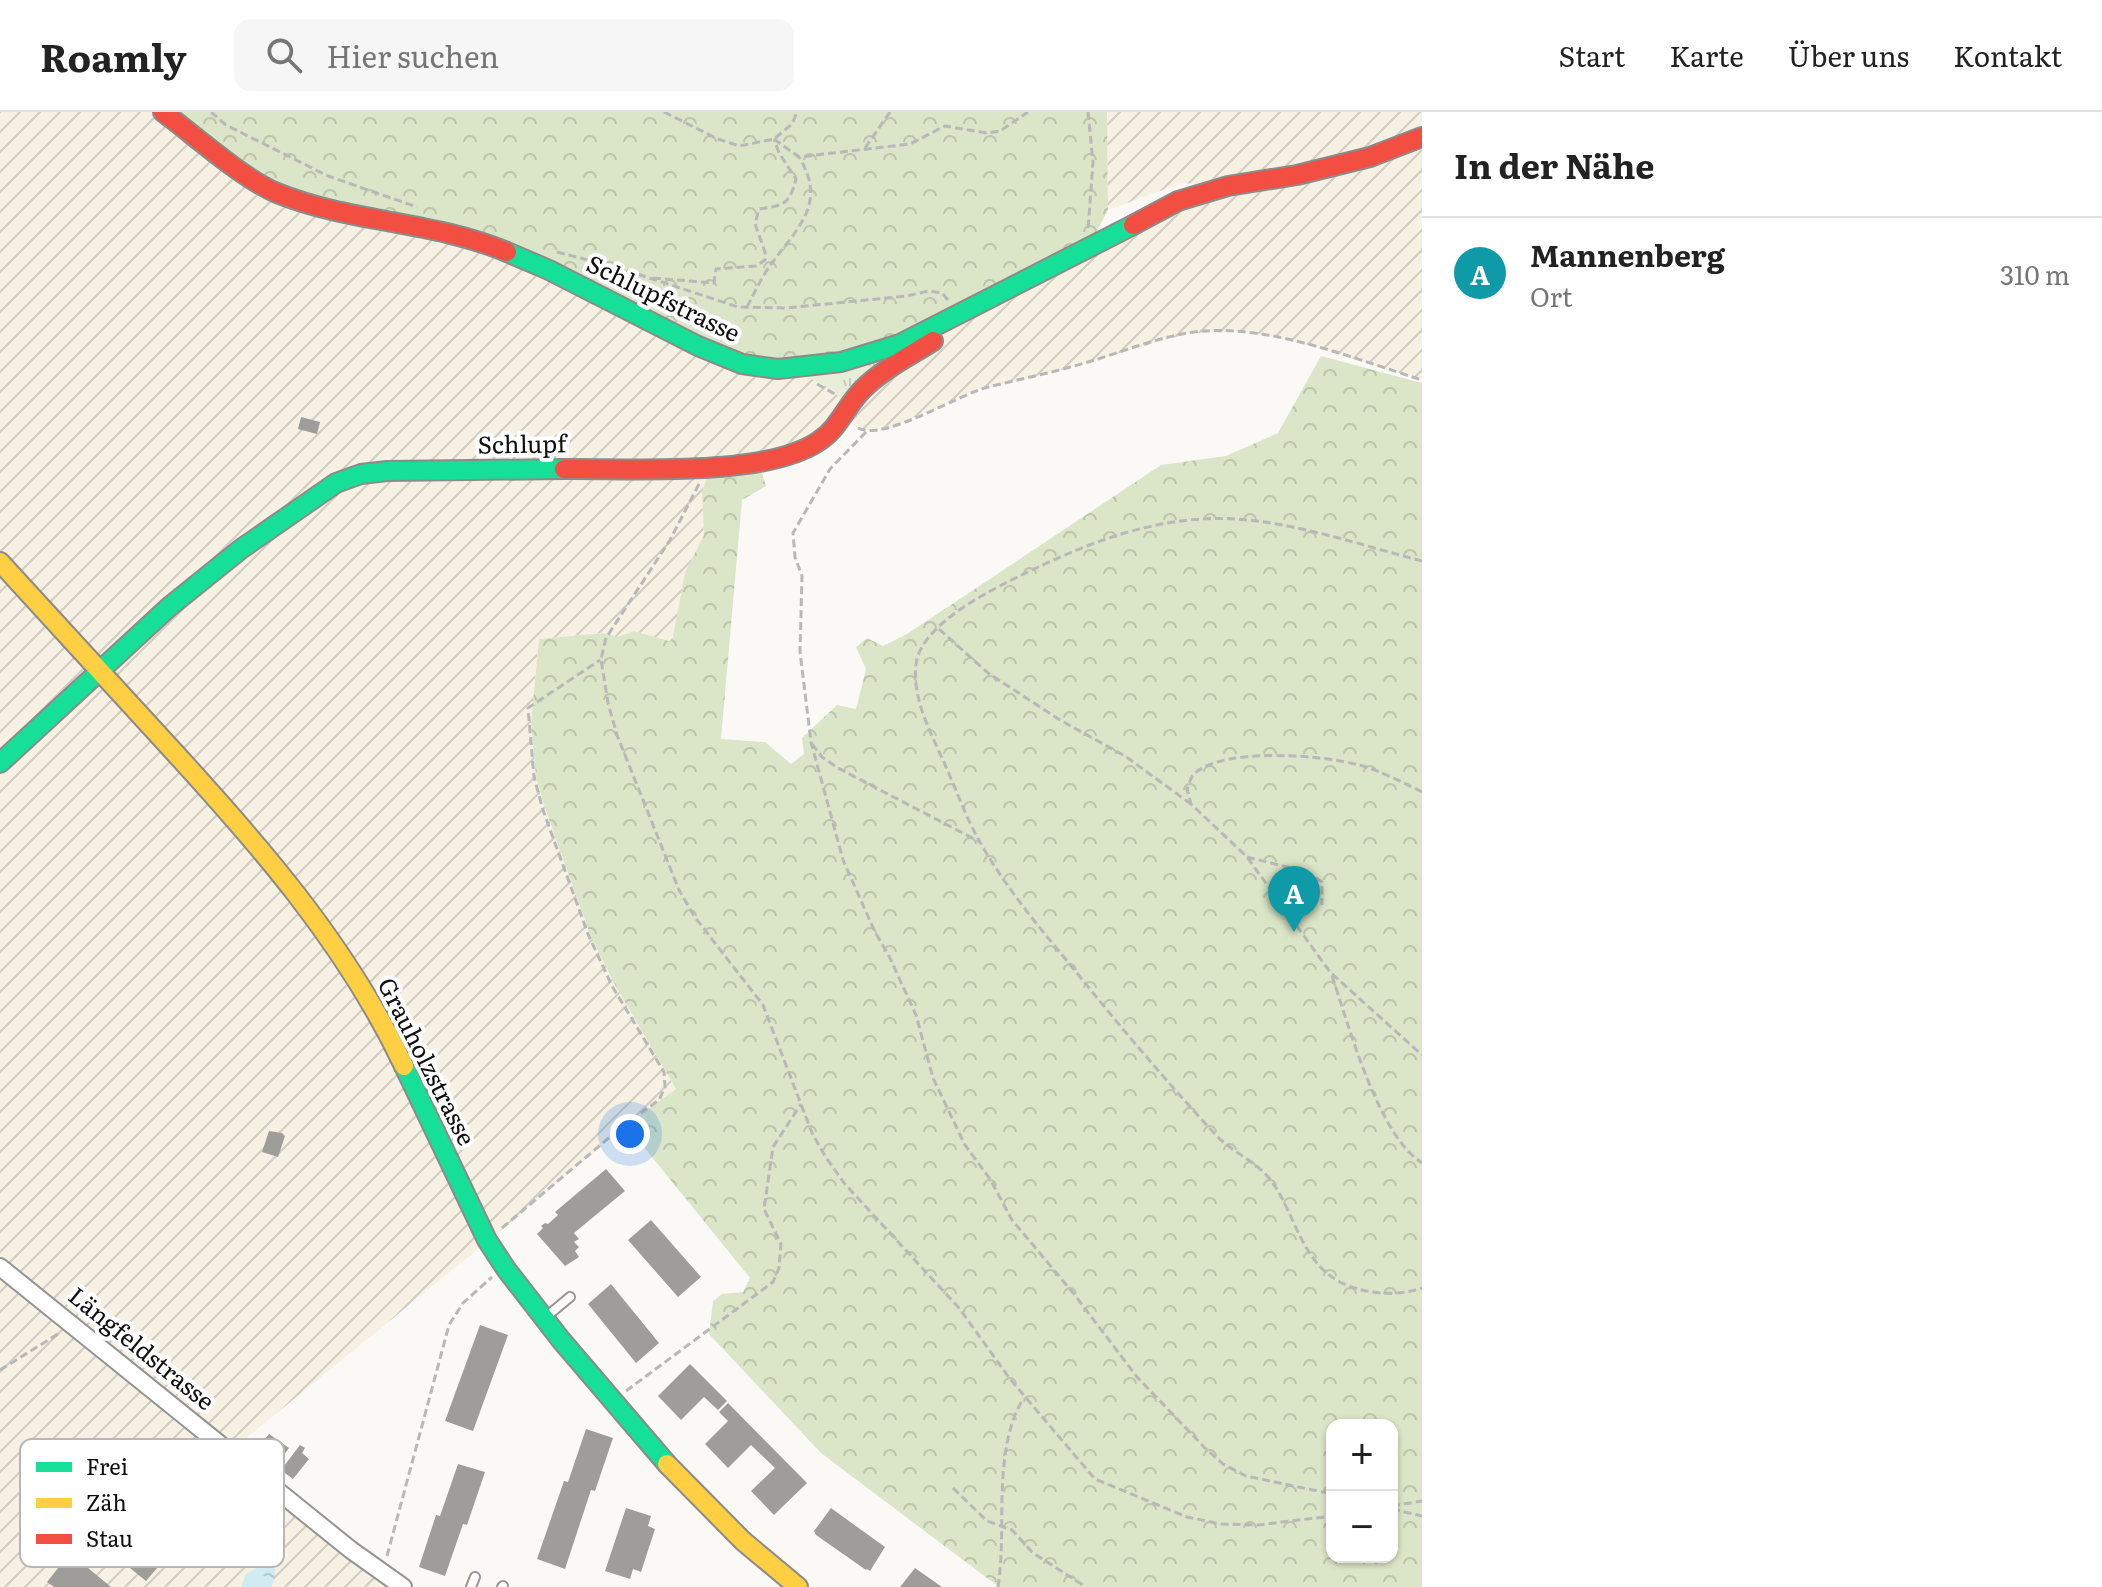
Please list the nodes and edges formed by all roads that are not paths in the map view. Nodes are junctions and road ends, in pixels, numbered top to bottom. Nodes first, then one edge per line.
1 (163, 112) edge
2 (1422, 137) edge
3 (953, 316) junction
4 (0, 562) edge
5 (100, 669) junction
6 (0, 763) edge
7 (0, 1267) edge
8 (570, 1297) dead end
9 (544, 1318) junction
10 (214, 1439) edge
11 (284, 1496) edge
12 (475, 1577) dead end
13 (403, 1587) edge
14 (471, 1587) edge
15 (798, 1587) edge

1 - 3 street, Schlupfstrasse
2 - 3 street, Schlupfstrasse
3 - 5 street, Schlupf
4 - 5 street, Grauholzstrasse
5 - 6 street, Schlupf
5 - 9 street, Grauholzstrasse
7 - 10 street, Längfeldstrasse
8 - 9 lane
9 - 15 street, Grauholzstrasse
11 - 13 street, Längfeldstrasse
12 - 14 lane

